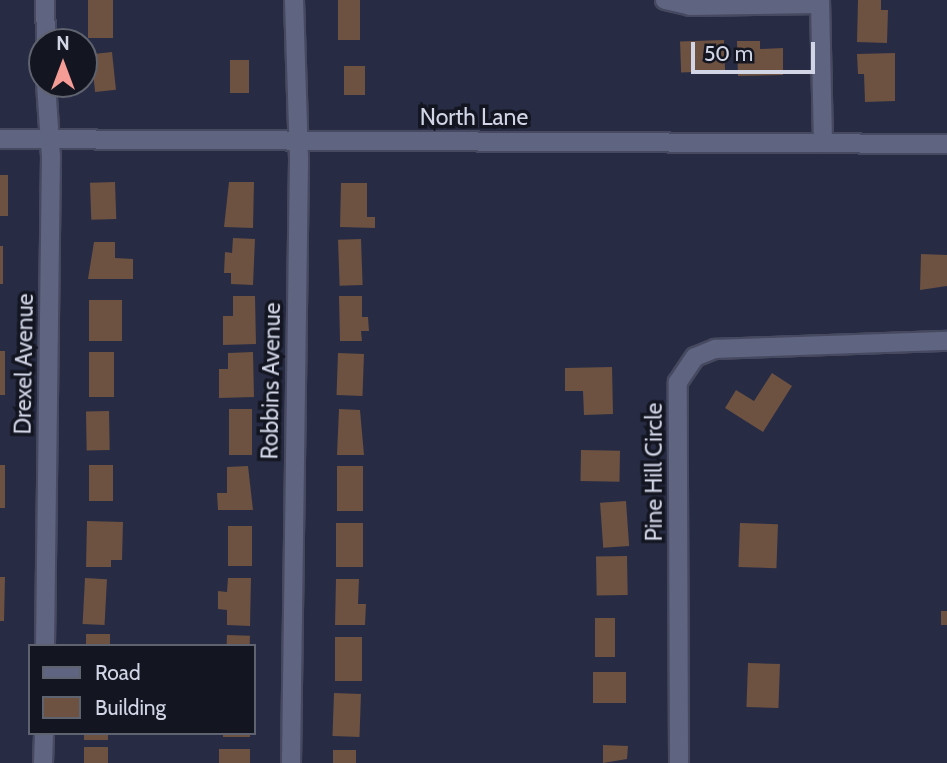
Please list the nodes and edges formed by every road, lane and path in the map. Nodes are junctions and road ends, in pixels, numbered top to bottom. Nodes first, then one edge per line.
1 (45, 0) edge
2 (294, 0) edge
3 (664, 0) edge
4 (820, 2) edge
5 (46, 28) edge
6 (47, 98) edge
7 (0, 139) edge
8 (48, 139) junction
9 (297, 140) junction
10 (823, 143) junction
11 (947, 144) edge
12 (947, 341) edge
13 (45, 644) edge
14 (44, 735) edge
15 (43, 763) edge
16 (291, 763) edge
17 (679, 763) edge

1 - 5 street
2 - 9 street, Robbins Avenue
3 - 4 street
4 - 10 street
6 - 8 street, Drexel Avenue
7 - 8 street, North Lane
8 - 9 street, North Lane
8 - 13 street, Drexel Avenue
9 - 10 street, North Lane
9 - 16 street, Robbins Avenue
10 - 11 street, North Lane
12 - 17 street, Pine Hill Circle
14 - 15 street

